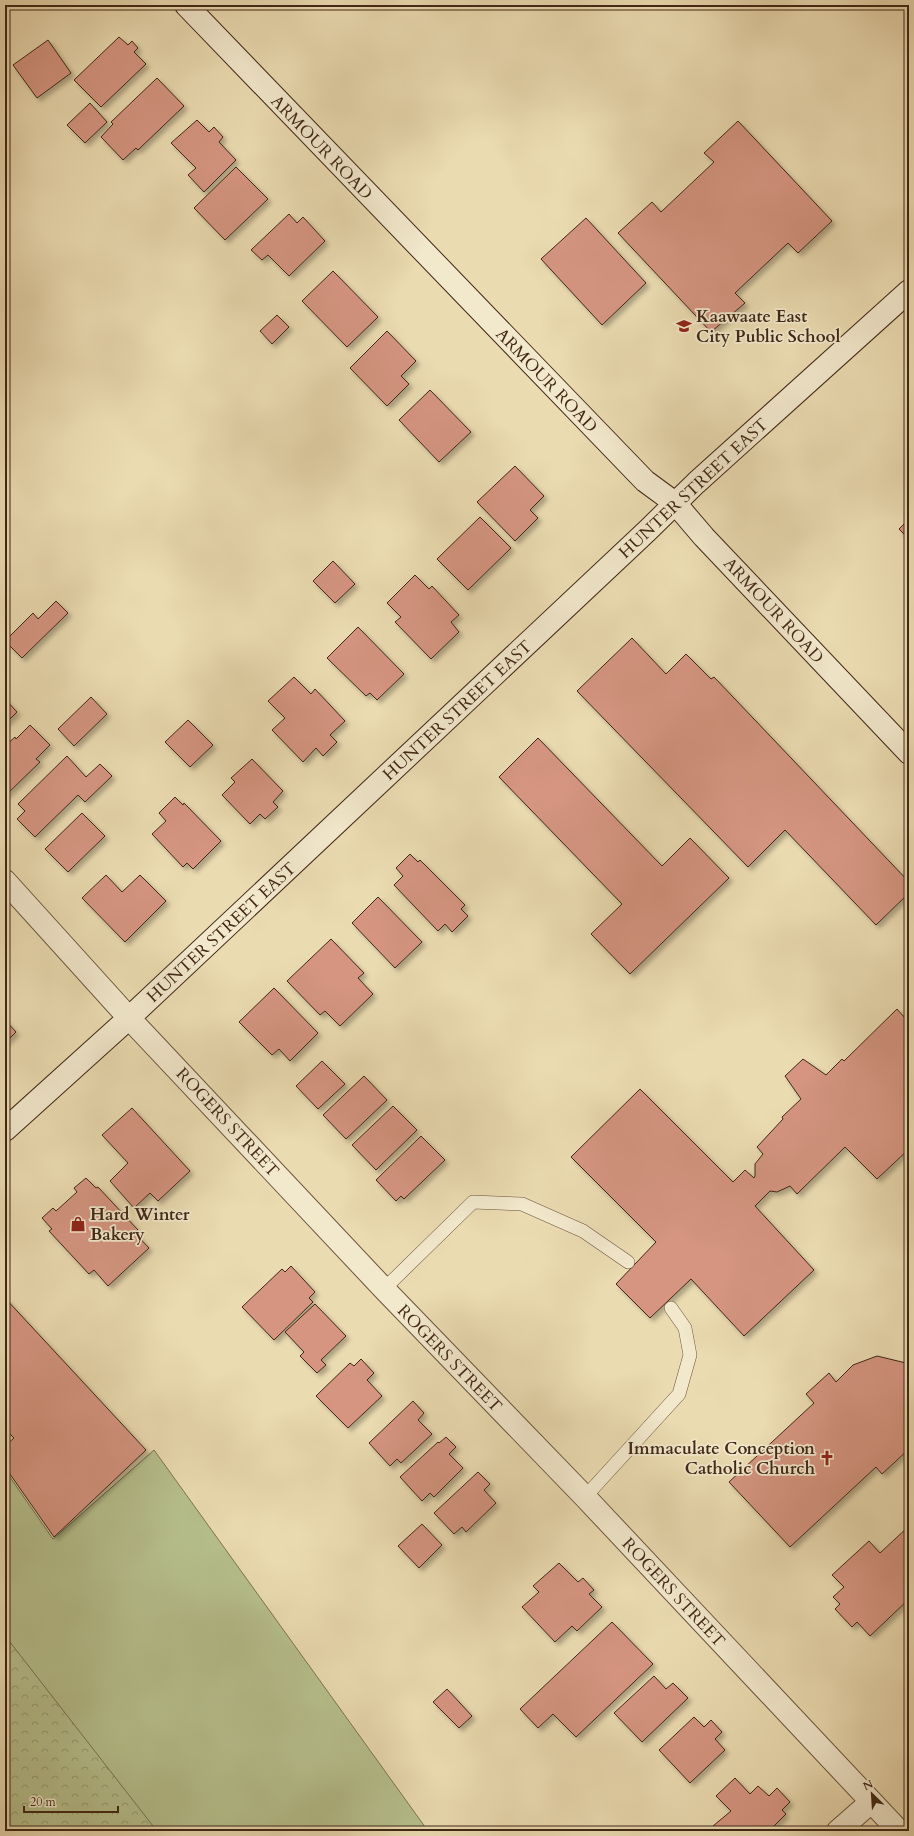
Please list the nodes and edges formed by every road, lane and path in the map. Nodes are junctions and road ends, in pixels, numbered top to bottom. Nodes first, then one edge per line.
1 (186, 5) edge
2 (909, 291) edge
3 (675, 503) junction
4 (909, 753) edge
5 (5, 881) edge
6 (130, 1018) junction
7 (5, 1130) edge
8 (628, 1262) dead end
9 (384, 1289) junction
10 (671, 1308) dead end
11 (585, 1497) junction
12 (871, 1802) junction
13 (838, 1831) edge
14 (899, 1831) edge

1 - 3 main road, ARMOUR ROAD
2 - 3 main road, HUNTER STREET EAST
3 - 4 main road, ARMOUR ROAD
3 - 6 main road, HUNTER STREET EAST
5 - 6 main road, ROGERS STREET
6 - 7 main road, HUNTER STREET EAST
6 - 9 main road, ROGERS STREET
8 - 9 lane
9 - 11 main road, ROGERS STREET
10 - 11 lane
11 - 12 main road, ROGERS STREET
12 - 13 main road
12 - 14 main road, ROGERS STREET

